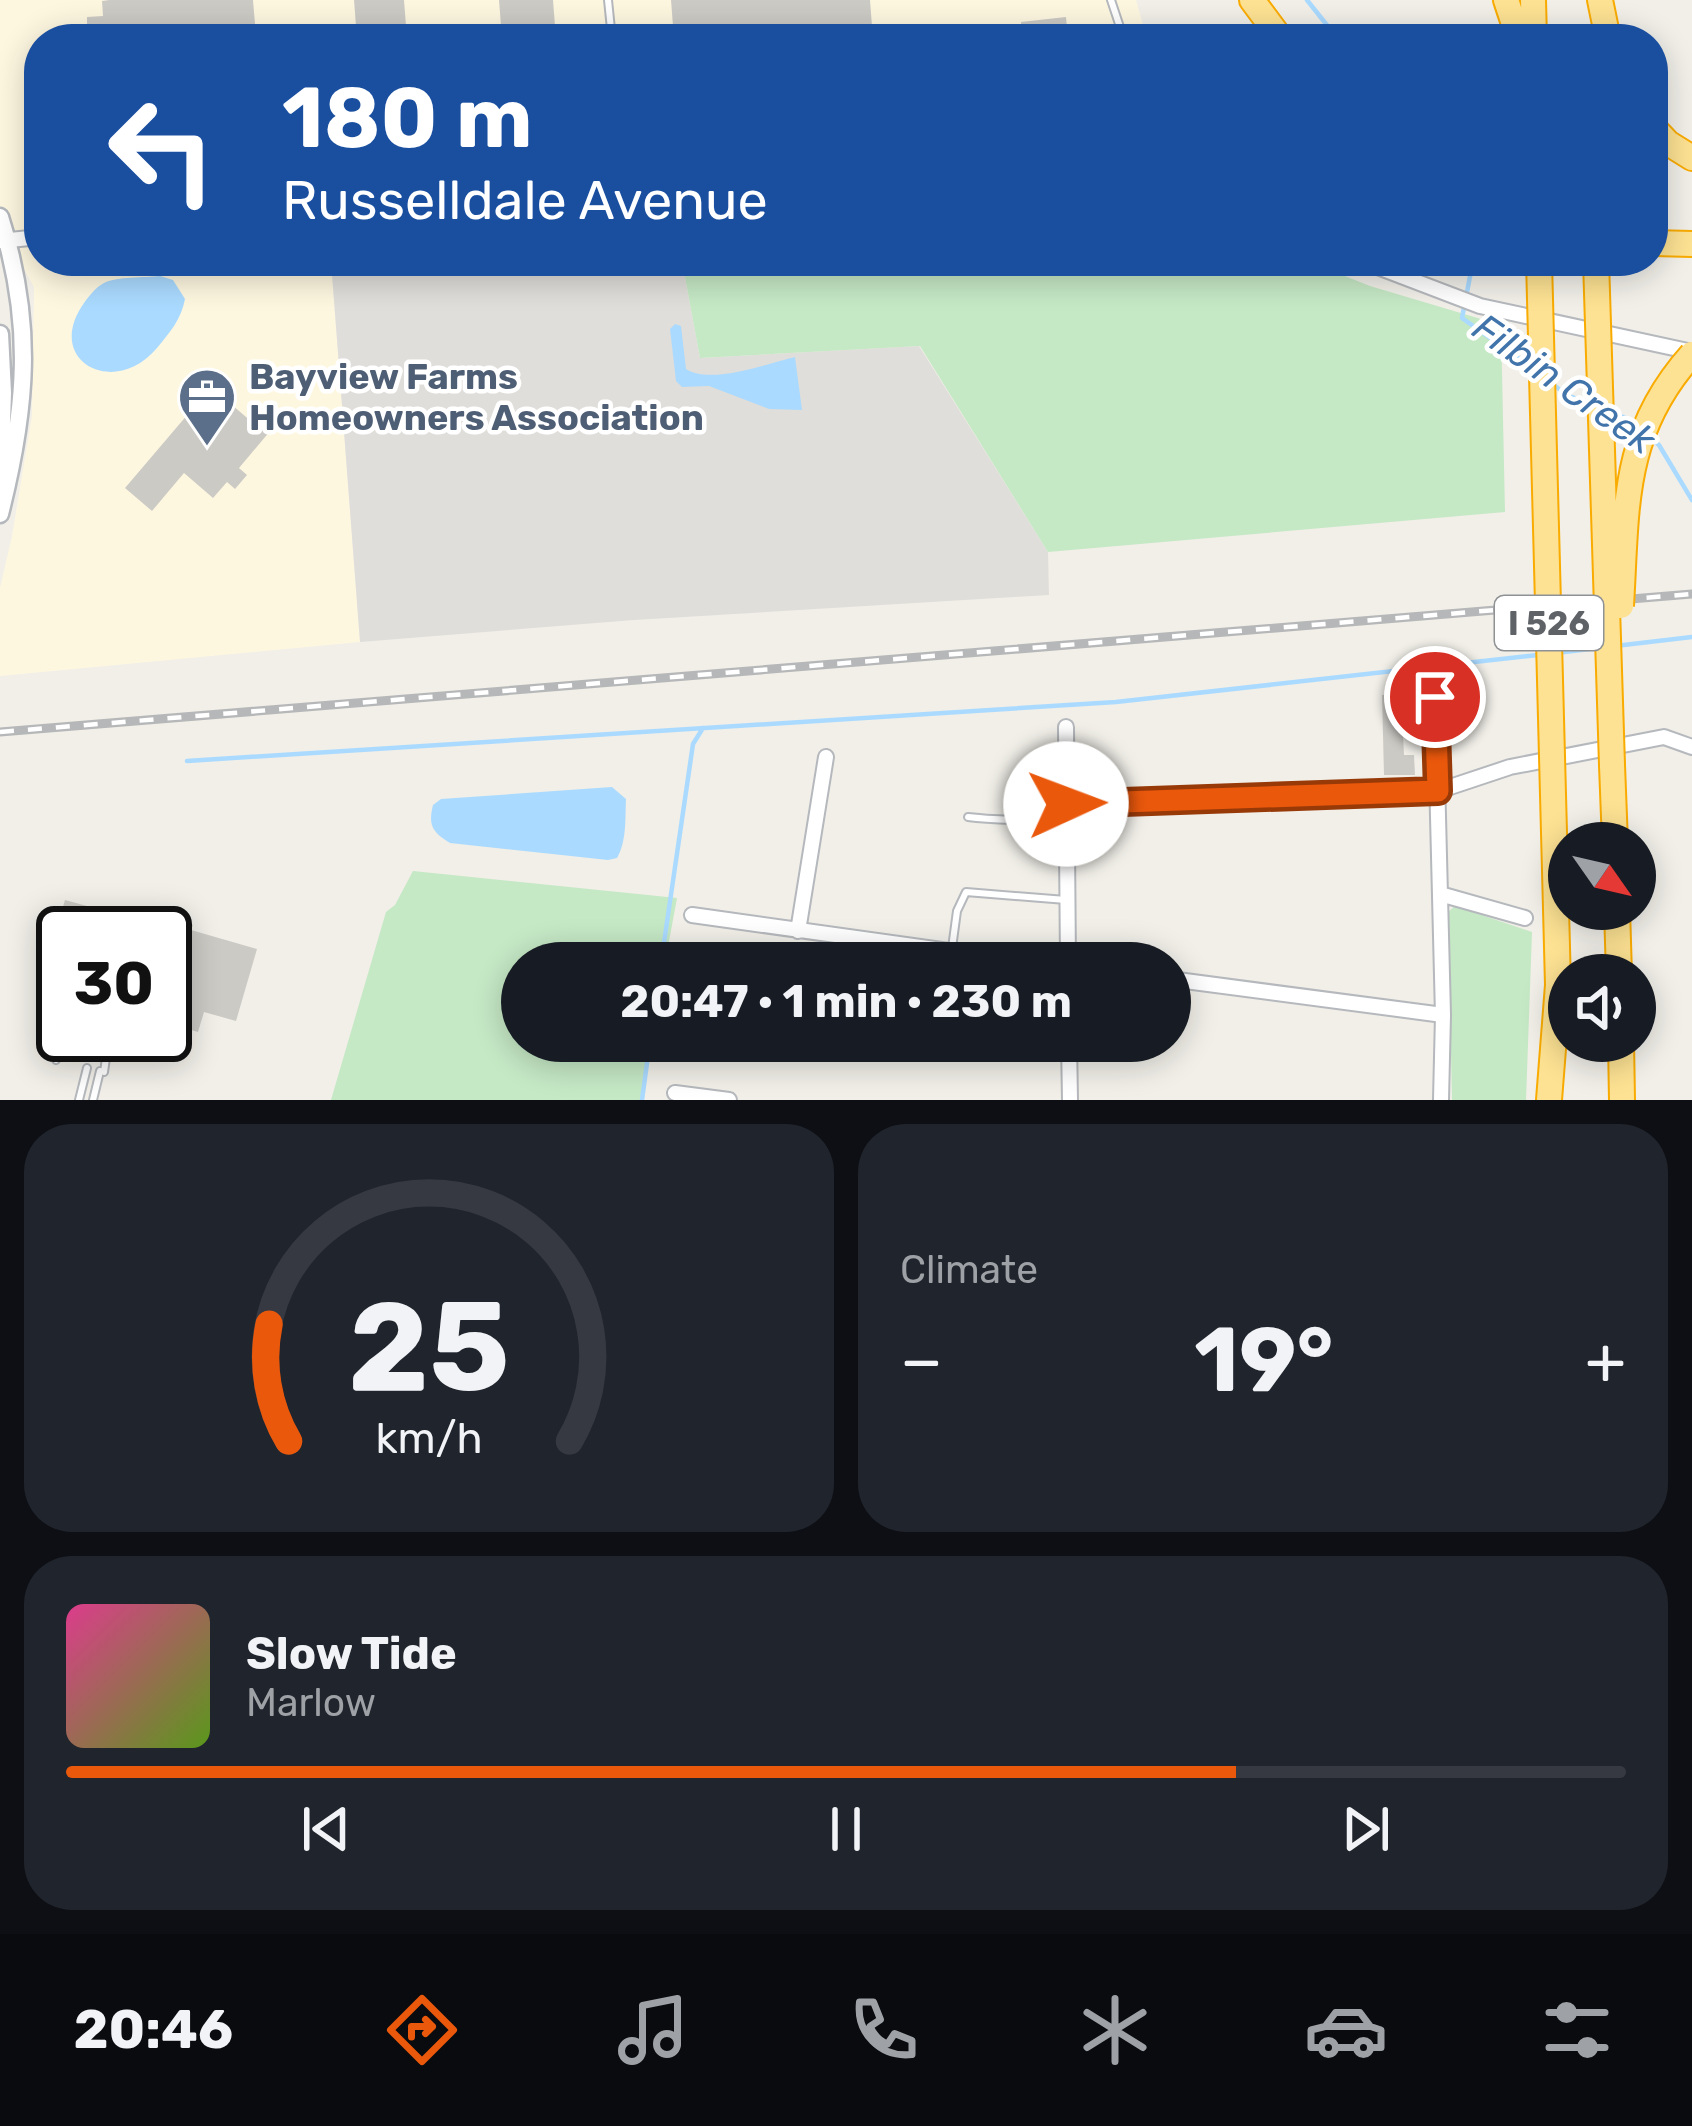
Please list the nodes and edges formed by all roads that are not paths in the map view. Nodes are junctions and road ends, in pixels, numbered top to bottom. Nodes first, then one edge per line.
1 (0, 217) edge
2 (4, 241) edge
3 (1400, 276) edge
4 (1539, 276) edge
5 (1596, 276) edge
6 (0, 334) edge
7 (1692, 353) edge
8 (0, 476) edge
9 (0, 514) edge
10 (1435, 697) dead end
11 (1066, 727) dead end
12 (1692, 746) edge
13 (826, 757) dead end
14 (1612, 764) junction
15 (1438, 791) junction
16 (1066, 804) junction
17 (968, 818) dead end
18 (1614, 822) edge
19 (1066, 824) junction
20 (1440, 894) junction
21 (1066, 900) junction
22 (692, 915) dead end
23 (1525, 918) dead end
24 (798, 932) junction
25 (874, 942) edge
26 (952, 942) edge
27 (1067, 942) edge
28 (1557, 954) edge
29 (1191, 982) edge
30 (1443, 1015) junction
31 (105, 1062) edge
32 (1069, 1062) edge
33 (1553, 1062) edge
34 (1561, 1062) edge
35 (1622, 1062) edge
36 (87, 1068) dead end
37 (675, 1093) dead end
38 (79, 1100) edge
39 (93, 1100) edge
40 (729, 1100) edge
41 (1070, 1100) edge
42 (1441, 1100) edge
43 (1550, 1100) edge
44 (1562, 1100) edge
45 (1624, 1100) edge

1 - 2 street
2 - 9 street
3 - 7 street
4 - 28 highway, I 526, bridge
5 - 14 highway, I 526, bridge
6 - 8 street
7 - 14 highway, bridge
10 - 15 street
11 - 16 street
12 - 15 street
13 - 24 street
14 - 18 highway, I 526
15 - 16 street
15 - 20 street
16 - 19 street
17 - 19 lane
19 - 21 street
20 - 23 street
20 - 30 street
21 - 26 lane
21 - 27 street
22 - 24 street
24 - 25 street
29 - 30 street
30 - 42 street
31 - 39 lane
32 - 41 street
33 - 43 highway
34 - 44 highway, I 526
35 - 45 highway
36 - 38 lane
37 - 40 street

